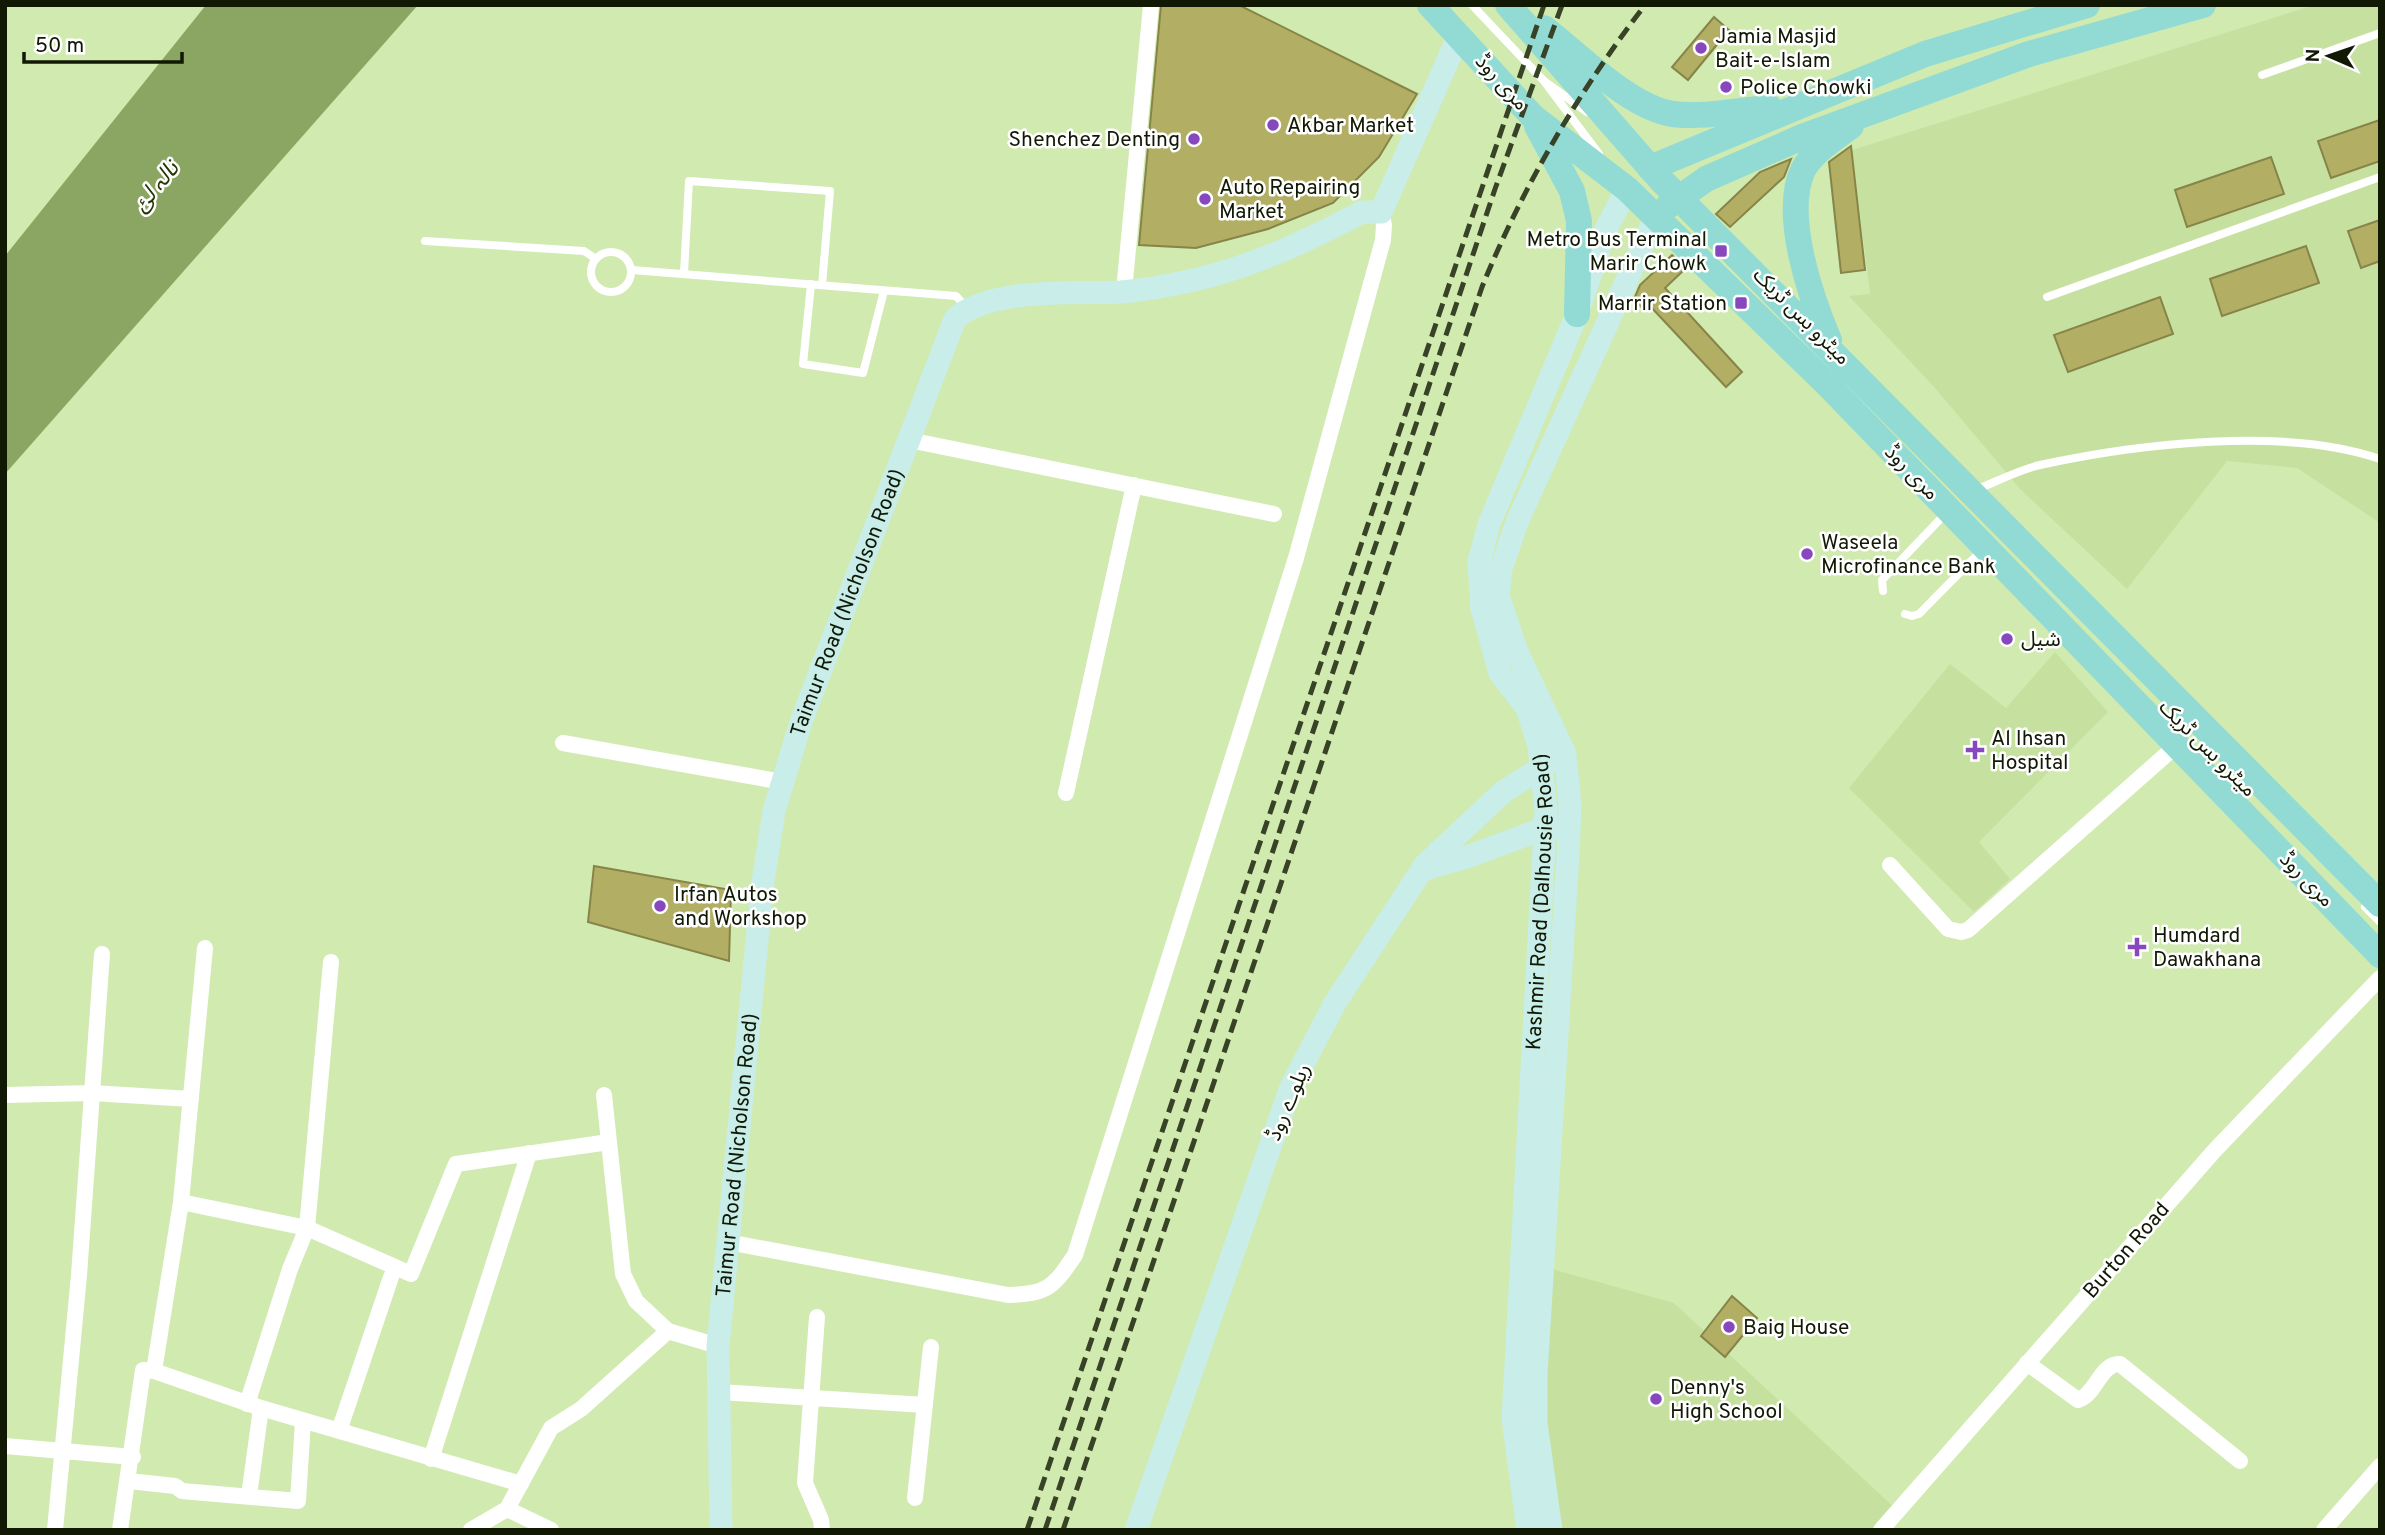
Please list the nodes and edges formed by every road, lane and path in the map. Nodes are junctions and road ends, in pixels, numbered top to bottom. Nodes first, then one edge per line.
1 (1151, 5) edge
2 (1430, 5) edge
3 (1472, 5) edge
4 (1508, 5) edge
5 (1515, 5) edge
6 (2087, 5) edge
7 (2203, 5) edge
8 (2380, 33) edge
9 (1459, 35) junction
10 (2262, 75) dead end
11 (1544, 81) junction
12 (1799, 105) junction
13 (1869, 112) junction
14 (1533, 117) junction
15 (1650, 168) junction
16 (2380, 177) edge
17 (1627, 189) junction
18 (1679, 196) junction
19 (1381, 212) junction
20 (1656, 216) junction
21 (425, 241) dead end
22 (596, 259) junction
23 (632, 270) junction
24 (684, 273) junction
25 (811, 284) junction
26 (822, 285) junction
27 (884, 290) junction
28 (1124, 291) junction
29 (2048, 297) dead end
30 (967, 308) junction
31 (1577, 314) junction
32 (1835, 352) junction
33 (909, 440) junction
34 (2380, 459) edge
35 (1134, 485) junction
36 (1972, 491) junction
37 (1949, 510) junction
38 (1274, 514) dead end
39 (1985, 547) junction
40 (2015, 562) dead end
41 (2036, 573) dead end
42 (1883, 591) dead end
43 (1905, 614) dead end
44 (563, 743) dead end
45 (2176, 745) junction
46 (1565, 754) junction
47 (1543, 766) junction
48 (783, 782) junction
49 (1066, 793) dead end
50 (1545, 828) junction
51 (1569, 828) junction
52 (1890, 864) dead end
53 (1422, 870) junction
54 (2370, 903) edge
55 (2380, 922) edge
56 (205, 948) dead end
57 (102, 954) dead end
58 (2380, 955) edge
59 (331, 962) dead end
60 (2380, 978) edge
61 (92, 1093) junction
62 (5, 1095) edge
63 (604, 1095) dead end
64 (191, 1099) junction
65 (609, 1142) junction
66 (529, 1153) junction
67 (181, 1202) junction
68 (307, 1228) junction
69 (728, 1242) junction
70 (391, 1277) dead end
71 (817, 1317) dead end
72 (668, 1331) junction
73 (718, 1346) junction
74 (931, 1347) dead end
75 (2027, 1363) junction
76 (154, 1371) junction
77 (719, 1392) junction
78 (811, 1398) junction
79 (925, 1405) junction
80 (254, 1406) junction
81 (303, 1421) junction
82 (339, 1431) junction
83 (5, 1446) edge
84 (63, 1450) junction
85 (133, 1457) junction
86 (431, 1459) junction
87 (2240, 1461) dead end
88 (2380, 1466) edge
89 (129, 1480) junction
90 (2366, 1482) junction
91 (521, 1484) junction
92 (2380, 1493) edge
93 (249, 1496) junction
94 (915, 1498) dead end
95 (507, 1509) junction
96 (55, 1530) edge
97 (120, 1530) edge
98 (471, 1530) edge
99 (551, 1530) edge
100 (721, 1530) edge
101 (822, 1530) edge
102 (1136, 1530) edge
103 (1528, 1530) edge
104 (1551, 1530) edge
105 (1881, 1530) edge
106 (2324, 1530) edge

1 - 28 street
2 - 9 main road, مری روڈ
3 - 11 lane, میٹرو بس ٹریک
4 - 15 main road, مری روڈ
5 - 12 main road
6 - 12 main road
7 - 13 main road
8 - 10 lane
9 - 14 main road, مری روڈ
9 - 19 street
11 - 40 lane, میٹرو بس ٹریک
11 - 41 lane, میٹرو بس ٹریک
12 - 15 main road
13 - 18 main road
13 - 32 main road
14 - 17 main road, مری روڈ
14 - 31 main road
15 - 18 main road, مری روڈ
16 - 29 lane
17 - 20 main road, مری روڈ
17 - 31 street, Kashmir Road (Dalhousie Road)
18 - 20 main road
18 - 32 main road, مری روڈ
19 - 28 street
19 - 69 street
20 - 37 main road, مری روڈ
20 - 46 street, Kashmir Road (Dalhousie Road)
21 - 22 lane
22 - 23 lane
22 - 23 lane
23 - 24 lane
24 - 25 lane
24 - 26 lane
25 - 26 lane
25 - 27 lane
26 - 27 lane
27 - 30 lane
28 - 30 street
30 - 33 street, Taimur Road (Nicholson Road)
31 - 47 street, Kashmir Road (Dalhousie Road)
32 - 36 main road, مری روڈ
33 - 35 street
33 - 48 street, Taimur Road (Nicholson Road)
34 - 36 lane
35 - 38 street
35 - 49 street
36 - 54 main road, مری روڈ
37 - 39 main road, مری روڈ
37 - 42 lane
39 - 43 lane
39 - 45 main road, مری روڈ
44 - 48 street
45 - 52 street
45 - 58 main road, مری روڈ
46 - 47 street, ریلوے روڈ
46 - 51 street, Kashmir Road (Dalhousie Road)
47 - 50 street, Kashmir Road (Dalhousie Road)
47 - 53 street, ریلوے روڈ
48 - 69 street, Taimur Road (Nicholson Road)
50 - 51 street
50 - 53 street
50 - 103 street, Kashmir Road (Dalhousie Road)
51 - 104 street, Kashmir Road (Dalhousie Road)
53 - 102 street, ریلوے روڈ
54 - 55 lane
56 - 64 street
57 - 61 street
59 - 68 street
60 - 75 street, Burton Road
61 - 62 street
61 - 64 street
61 - 84 street
63 - 65 street
64 - 67 street
65 - 66 street
65 - 72 street
66 - 68 street
66 - 86 street
67 - 68 street
67 - 76 street
68 - 80 street
69 - 73 street, Taimur Road (Nicholson Road)
70 - 82 street
71 - 78 street
72 - 73 street
72 - 91 street
73 - 77 street, Taimur Road (Nicholson Road)
74 - 79 street
75 - 87 street
75 - 105 street, Burton Road
76 - 80 street
76 - 85 street
77 - 78 street
77 - 100 street, Taimur Road (Nicholson Road)
78 - 79 street
78 - 101 street
79 - 94 street
80 - 81 street
80 - 93 street
81 - 82 street
81 - 93 street
82 - 86 street
83 - 84 street
84 - 85 street
84 - 96 street
85 - 89 street
86 - 91 street
88 - 90 street
89 - 93 street
89 - 97 street
90 - 92 street
90 - 106 street
91 - 95 street
95 - 98 street
95 - 99 street

